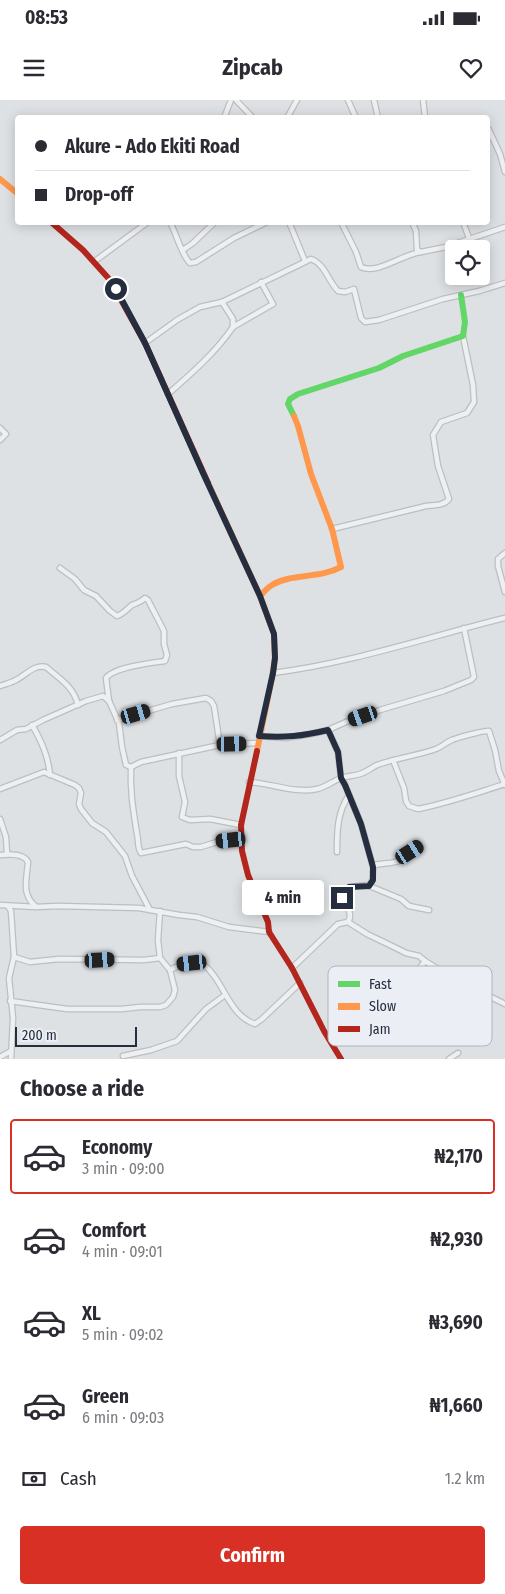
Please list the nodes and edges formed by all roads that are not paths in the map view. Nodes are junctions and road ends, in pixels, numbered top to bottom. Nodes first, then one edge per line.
1 (231, 100) edge
2 (236, 100) edge
3 (297, 100) edge
4 (348, 100) edge
5 (374, 100) edge
6 (423, 100) edge
7 (225, 115) edge
8 (251, 115) edge
9 (288, 115) edge
10 (355, 115) edge
11 (377, 115) edge
12 (425, 115) edge
13 (490, 132) edge
14 (504, 164) edge
15 (505, 172) edge
16 (0, 179) edge
17 (15, 192) edge
18 (54, 225) edge
19 (144, 225) edge
20 (171, 225) edge
21 (212, 225) edge
22 (261, 225) edge
23 (290, 225) edge
24 (342, 225) edge
25 (413, 225) edge
26 (464, 225) edge
27 (505, 227) edge
28 (469, 238) junction
29 (183, 250) junction
30 (421, 252) junction
31 (95, 261) junction
32 (305, 261) junction
33 (261, 282) junction
34 (505, 283) edge
35 (461, 295) junction
36 (222, 302) junction
37 (233, 327) junction
38 (463, 336) junction
39 (145, 343) junction
40 (168, 394) junction
41 (0, 428) edge
42 (0, 440) edge
43 (332, 529) junction
44 (505, 552) edge
45 (60, 568) dead end
46 (505, 592) edge
47 (260, 596) junction
48 (505, 618) edge
49 (464, 628) junction
50 (273, 673) junction
51 (0, 686) edge
52 (109, 701) junction
53 (78, 705) junction
54 (117, 720) junction
55 (32, 726) junction
56 (328, 730) junction
57 (259, 736) junction
58 (0, 740) edge
59 (257, 743) junction
60 (220, 745) junction
61 (179, 753) junction
62 (393, 760) junction
63 (131, 766) junction
64 (50, 775) junction
65 (341, 778) junction
66 (249, 782) junction
67 (505, 785) edge
68 (0, 789) edge
69 (349, 794) junction
70 (0, 819) edge
71 (241, 825) junction
72 (241, 838) junction
73 (418, 847) dead end
74 (337, 852) dead end
75 (8, 854) junction
76 (0, 855) edge
77 (373, 867) junction
78 (369, 886) junction
79 (0, 905) edge
80 (8, 906) junction
81 (36, 907) junction
82 (150, 910) junction
83 (429, 910) dead end
84 (160, 911) junction
85 (348, 922) junction
86 (269, 932) junction
87 (14, 957) junction
88 (160, 958) junction
89 (425, 961) junction
90 (421, 966) edge
91 (434, 966) edge
92 (292, 968) junction
93 (170, 970) junction
94 (300, 983) junction
95 (225, 995) junction
96 (492, 998) edge
97 (10, 1001) junction
98 (505, 1004) edge
99 (328, 1037) edge
100 (333, 1046) edge
101 (11, 1051) junction
102 (458, 1053) dead end
103 (123, 1056) dead end
104 (0, 1058) edge
105 (11, 1059) edge
106 (341, 1059) edge
107 (449, 1059) edge

1 - 7 street
2 - 8 street
3 - 9 street
4 - 10 street
5 - 11 street
6 - 12 street
13 - 14 street
14 - 15 street
16 - 17 main road
18 - 31 main road
19 - 31 street
20 - 29 street
21 - 29 street
22 - 29 street
23 - 32 street
24 - 30 street
25 - 30 street
26 - 28 street
27 - 28 street
28 - 30 street
31 - 39 main road
32 - 33 street
32 - 35 street
33 - 36 street
33 - 37 street
34 - 35 street
35 - 38 main road
36 - 37 street
36 - 39 street
37 - 40 street
38 - 43 street
38 - 43 main road
39 - 40 main road
40 - 47 main road
41 - 42 street
43 - 47 main road
44 - 46 street
45 - 52 street
47 - 50 main road
48 - 49 street
49 - 50 street
49 - 56 street
50 - 57 main road
51 - 53 street
52 - 53 street
52 - 54 street
53 - 55 street
54 - 60 street
54 - 63 street
55 - 58 street
55 - 64 street
56 - 57 street
56 - 65 street
57 - 59 main road
59 - 60 street
59 - 66 main road
60 - 61 street
61 - 63 street
61 - 71 street
62 - 65 street
62 - 67 street
62 - 67 street
63 - 72 street
64 - 68 street
64 - 82 street
65 - 66 street
65 - 69 street
66 - 71 main road
69 - 74 street
69 - 77 street
70 - 75 street
71 - 72 main road
72 - 86 main road
73 - 77 street
75 - 76 street
75 - 81 street
77 - 78 street
78 - 83 street
78 - 85 street
79 - 80 street
80 - 81 street
80 - 87 street
81 - 82 street
82 - 84 street
84 - 86 street
84 - 88 street
85 - 89 street
85 - 92 street
86 - 92 main road
87 - 88 street
87 - 97 street
88 - 93 street
89 - 90 street
89 - 91 street
92 - 94 main road
93 - 95 street
93 - 97 street
94 - 95 street
94 - 99 main road
95 - 103 street
96 - 98 street
97 - 101 street
100 - 106 main road
101 - 104 street
101 - 105 street
102 - 107 street

